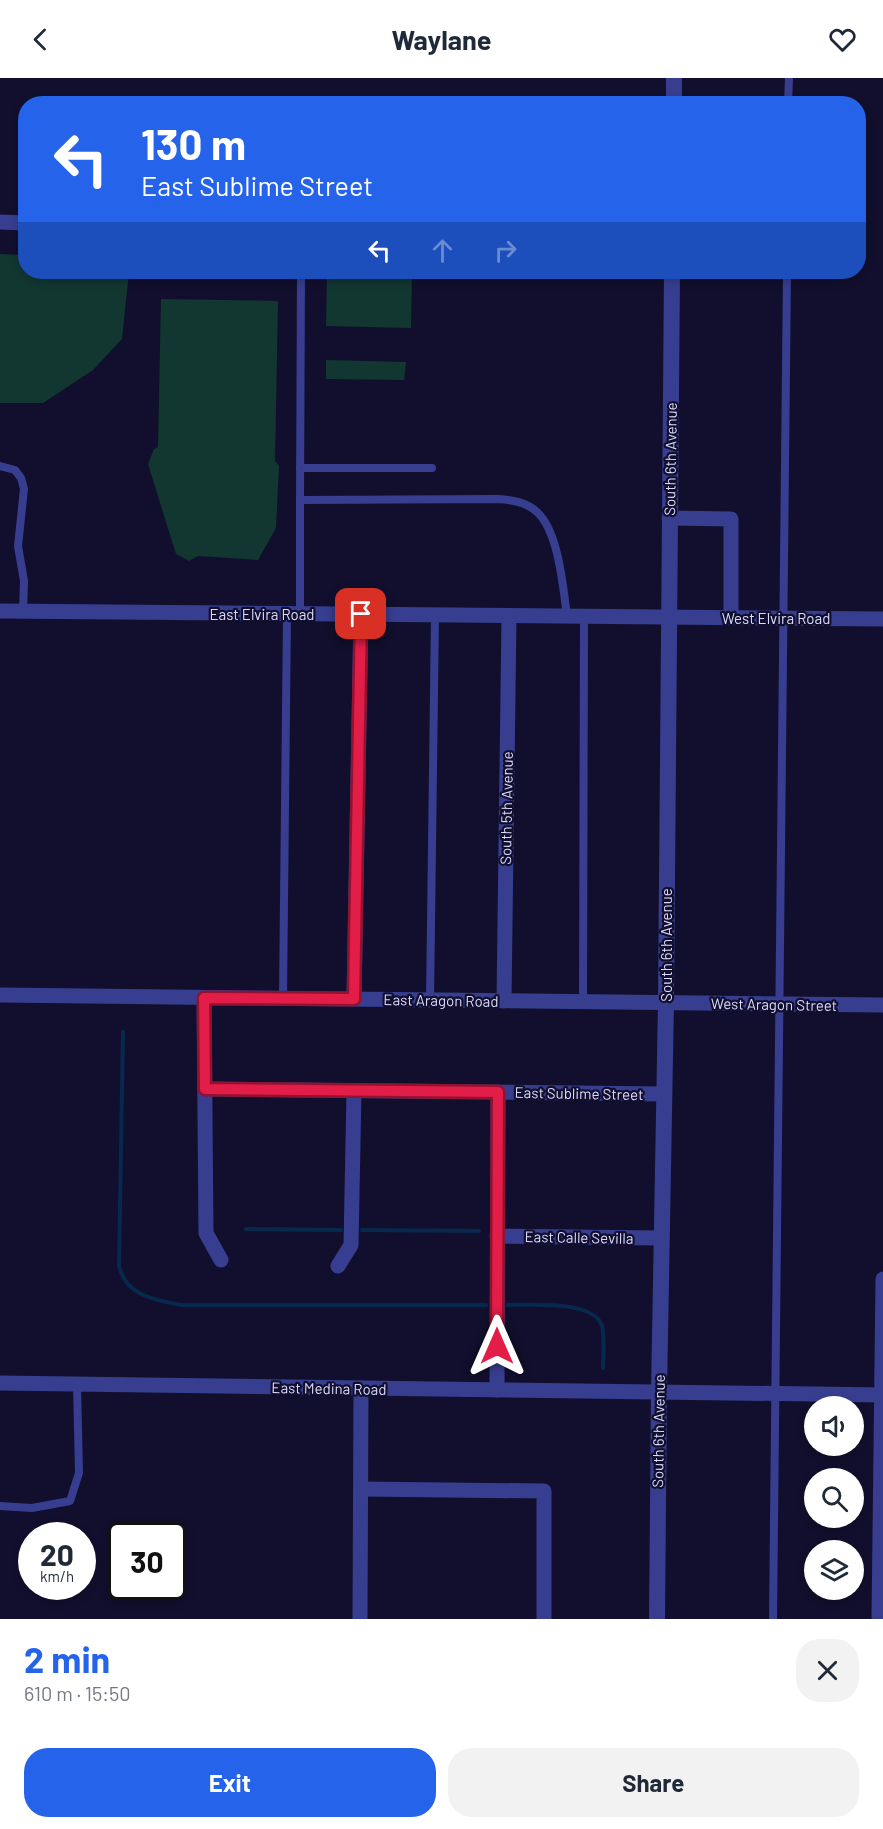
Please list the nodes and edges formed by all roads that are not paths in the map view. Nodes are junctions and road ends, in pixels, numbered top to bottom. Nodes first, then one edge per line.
1 (674, 78) edge
2 (789, 78) edge
3 (674, 96) edge
4 (788, 96) edge
5 (0, 222) edge
6 (18, 223) edge
7 (301, 279) edge
8 (672, 279) edge
9 (787, 279) edge
10 (0, 466) edge
11 (300, 468) junction
12 (432, 468) dead end
13 (300, 500) junction
14 (669, 518) junction
15 (0, 611) edge
16 (23, 612) junction
17 (293, 614) junction
18 (361, 614) junction
19 (435, 615) junction
20 (509, 616) junction
21 (567, 616) junction
22 (584, 616) junction
23 (668, 617) junction
24 (731, 618) junction
25 (783, 618) junction
26 (883, 619) edge
27 (0, 995) edge
28 (204, 998) junction
29 (283, 998) junction
30 (354, 999) junction
31 (430, 1000) junction
32 (504, 1001) junction
33 (583, 1002) junction
34 (666, 1002) junction
35 (779, 1004) junction
36 (883, 1005) edge
37 (205, 1089) junction
38 (354, 1091) junction
39 (498, 1092) junction
40 (664, 1094) junction
41 (497, 1236) junction
42 (662, 1238) junction
43 (221, 1260) dead end
44 (338, 1266) dead end
45 (883, 1279) edge
46 (0, 1383) edge
47 (77, 1384) junction
48 (361, 1388) junction
49 (497, 1390) junction
50 (659, 1392) junction
51 (775, 1394) junction
52 (882, 1395) edge
53 (361, 1489) junction
54 (882, 1495) edge
55 (0, 1506) edge
56 (881, 1588) edge
57 (360, 1619) edge
58 (544, 1619) edge
59 (657, 1619) edge
60 (773, 1619) edge
61 (879, 1619) edge

1 - 3 street
2 - 4 lane
5 - 6 street
7 - 11 lane
8 - 14 street, South 6th Avenue
9 - 25 lane
10 - 16 lane
11 - 12 lane
11 - 13 lane
13 - 17 lane
13 - 21 lane
14 - 23 street, South 6th Avenue
14 - 24 street
15 - 16 street, East Elvira Road
16 - 17 street, East Elvira Road
17 - 18 street, East Elvira Road
17 - 29 lane
18 - 19 street, East Elvira Road
18 - 30 street
19 - 20 street, East Elvira Road
19 - 31 lane
20 - 21 street, East Elvira Road
20 - 32 street, South 5th Avenue
21 - 22 street, East Elvira Road
22 - 23 street, East Elvira Road
22 - 33 lane
23 - 24 street, West Elvira Road
23 - 34 street, South 6th Avenue
24 - 25 street, West Elvira Road
25 - 26 street, West Elvira Road
25 - 35 lane
27 - 28 street, East Aragon Road
28 - 29 street, East Aragon Road
28 - 37 street
29 - 30 street, East Aragon Road
30 - 31 street, East Aragon Road
31 - 32 street, East Aragon Road
32 - 33 street, East Aragon Road
33 - 34 street, East Aragon Road
34 - 35 street, West Aragon Street
34 - 40 street, South 6th Avenue
35 - 36 street, West Aragon Street
35 - 51 lane
37 - 38 street, East Sublime Street
37 - 43 street
38 - 39 street, East Sublime Street
38 - 44 street
39 - 40 street, East Sublime Street
39 - 41 street
40 - 42 street, South 6th Avenue
41 - 42 street, East Calle Sevilla
41 - 49 street
42 - 50 street, South 6th Avenue
45 - 52 street
46 - 47 street, East Medina Road
47 - 48 street, East Medina Road
47 - 55 lane
48 - 49 street, East Medina Road
48 - 53 street
49 - 50 street, East Medina Road
50 - 51 street, East Medina Road
50 - 59 street, South 6th Avenue
51 - 52 street, East Medina Road
51 - 60 lane
52 - 54 street
53 - 57 street
53 - 58 street
54 - 56 street
56 - 61 street

